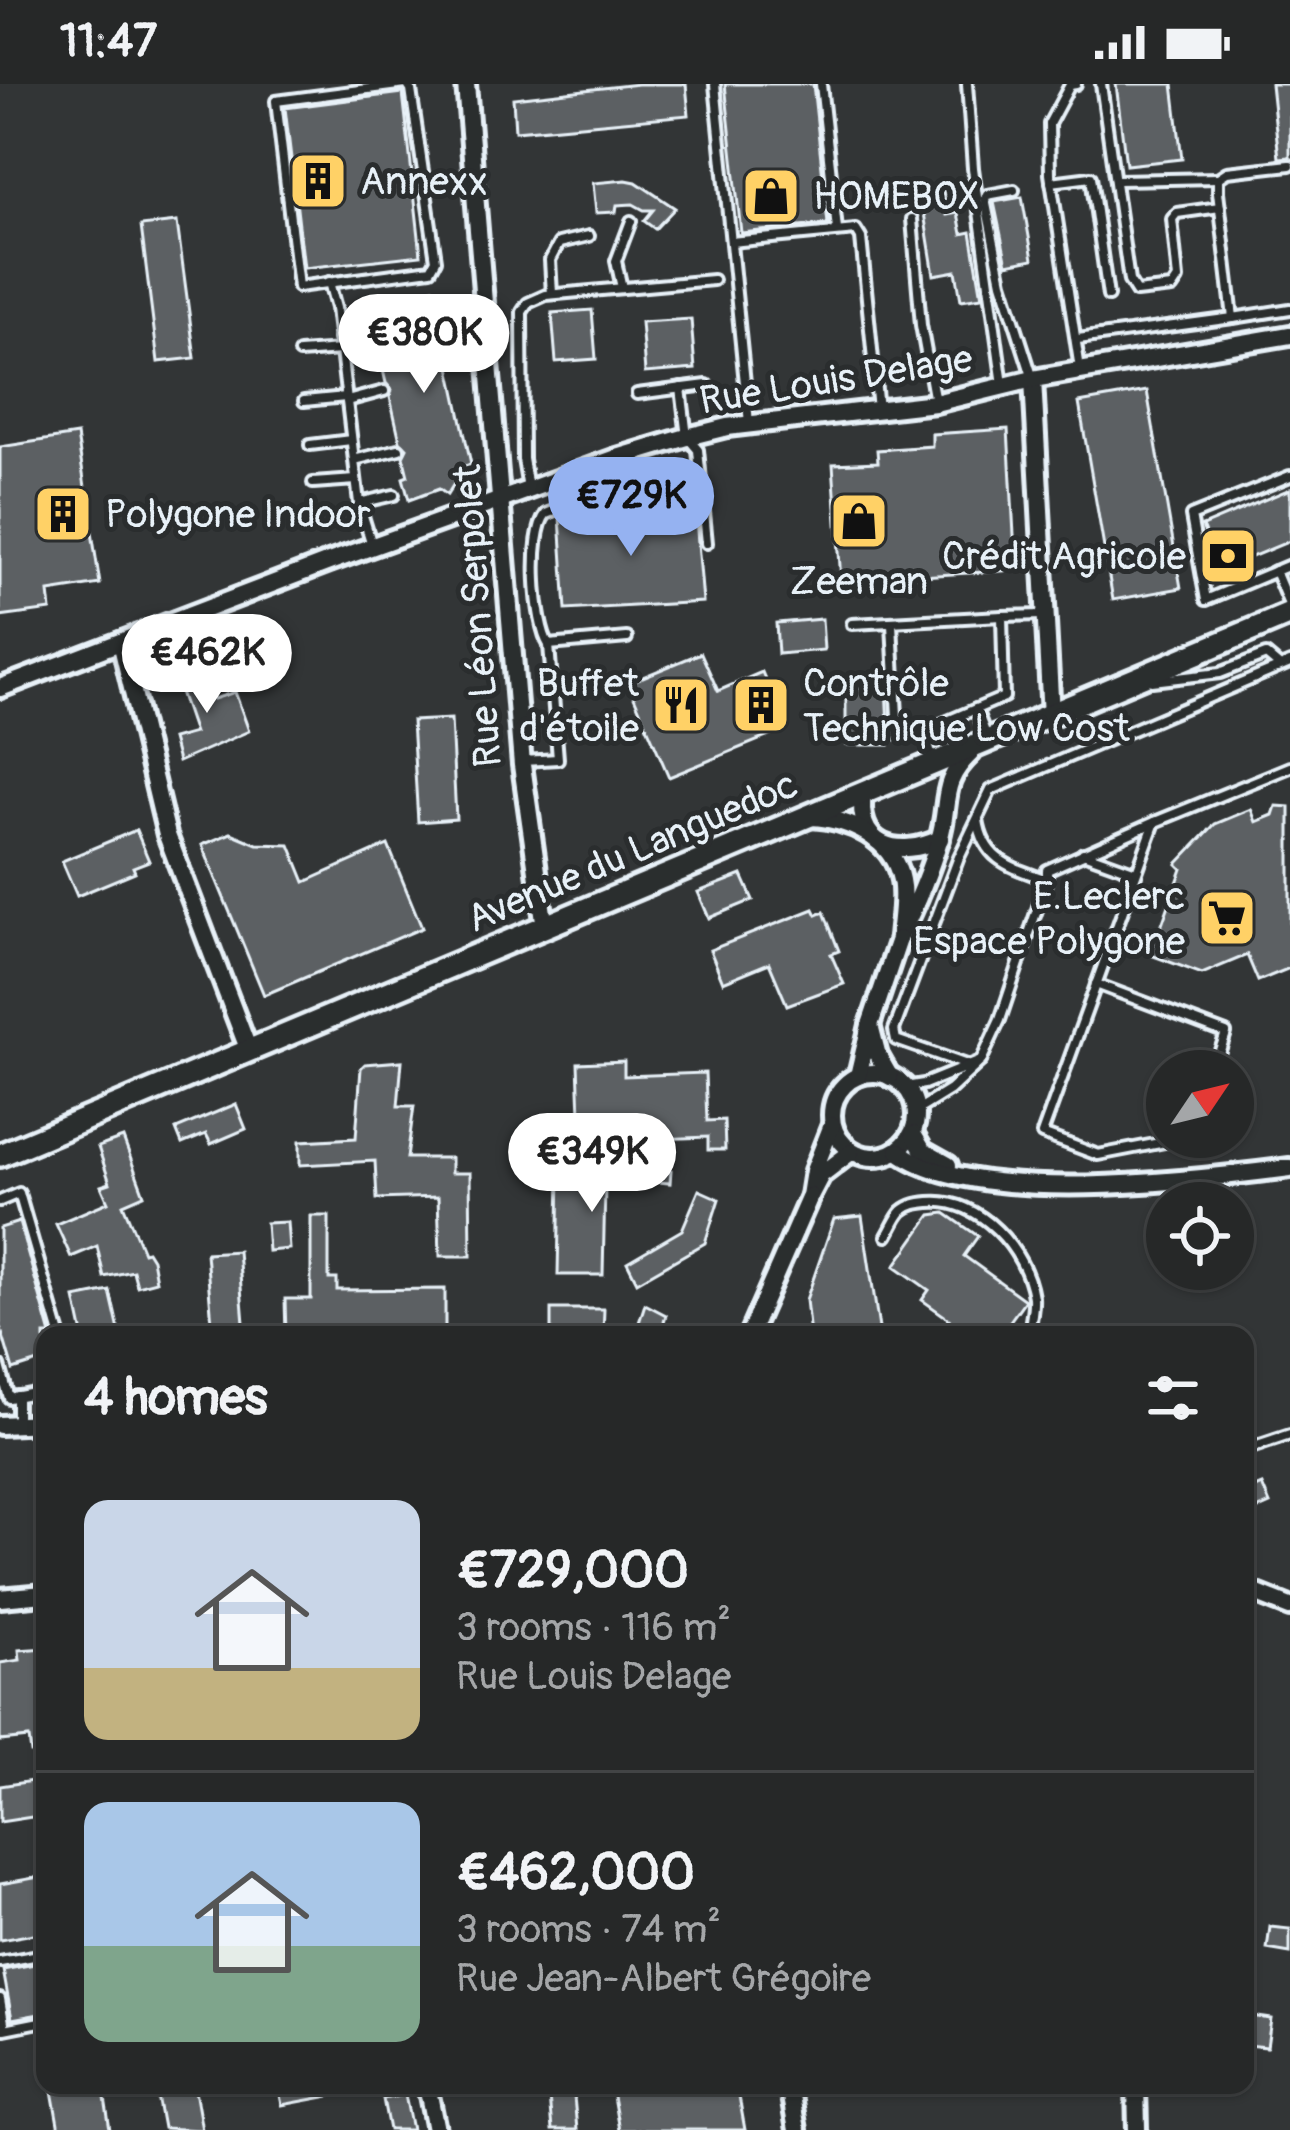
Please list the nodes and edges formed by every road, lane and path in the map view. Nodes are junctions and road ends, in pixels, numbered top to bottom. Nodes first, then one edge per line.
1 (407, 84) edge
2 (466, 84) edge
3 (715, 84) edge
4 (821, 84) edge
5 (968, 84) edge
6 (1076, 84) edge
7 (1102, 84) edge
8 (1290, 165) edge
9 (1218, 178) junction
10 (1117, 180) junction
11 (1051, 182) junction
12 (1014, 190) dead end
13 (1220, 207) junction
14 (912, 219) dead end
15 (631, 220) dead end
16 (837, 230) junction
17 (589, 236) dead end
18 (731, 242) junction
19 (713, 280) dead end
20 (328, 282) junction
21 (622, 288) junction
22 (552, 295) junction
23 (1108, 296) dead end
24 (1290, 309) edge
25 (1233, 318) junction
26 (386, 327) dead end
27 (1290, 335) edge
28 (1078, 339) junction
29 (340, 344) junction
30 (299, 353) dead end
31 (1080, 370) junction
32 (1033, 379) junction
33 (707, 385) dead end
34 (1004, 386) junction
35 (681, 388) junction
36 (385, 391) dead end
37 (637, 394) dead end
38 (346, 399) junction
39 (304, 401) dead end
40 (935, 403) junction
41 (878, 412) junction
42 (749, 425) junction
43 (688, 437) junction
44 (351, 440) junction
45 (310, 445) dead end
46 (399, 449) dead end
47 (354, 460) junction
48 (699, 467) junction
49 (1290, 476) edge
50 (356, 480) junction
51 (313, 483) dead end
52 (528, 490) junction
53 (394, 495) dead end
54 (501, 500) junction
55 (359, 503) junction
56 (707, 543) dead end
57 (373, 546) junction
58 (1290, 565) edge
59 (1275, 571) junction
60 (1290, 610) edge
61 (1046, 615) junction
62 (1002, 616) junction
63 (852, 624) dead end
64 (892, 624) junction
65 (627, 638) dead end
66 (121, 642) junction
67 (549, 645) junction
68 (1285, 665) edge
69 (1121, 684) junction
70 (0, 688) edge
71 (976, 709) junction
72 (1052, 716) junction
73 (924, 731) junction
74 (985, 741) junction
75 (522, 760) junction
76 (926, 766) junction
77 (1290, 766) edge
78 (944, 792) junction
79 (863, 793) junction
80 (978, 813) junction
81 (811, 817) junction
82 (1155, 822) junction
83 (940, 839) junction
84 (876, 841) junction
85 (1082, 853) junction
86 (1136, 872) junction
87 (1047, 880) junction
88 (545, 928) junction
89 (899, 939) junction
90 (1096, 984) junction
91 (870, 1025) junction
92 (1220, 1050) edge
93 (249, 1051) junction
94 (981, 1061) junction
95 (968, 1065) junction
96 (858, 1076) junction
97 (897, 1082) junction
98 (916, 1111) junction
99 (832, 1125) junction
100 (913, 1133) junction
101 (1146, 1145) edge
102 (898, 1150) junction
103 (851, 1152) junction
104 (0, 1155) edge
105 (1290, 1168) edge
106 (983, 1178) junction
107 (810, 1196) junction
108 (0, 1201) edge
109 (887, 1235) dead end
110 (57, 1326) edge
111 (756, 1326) edge
112 (1030, 1326) edge
113 (0, 1366) edge
114 (36, 1392) edge
115 (16, 1396) junction
116 (8, 1425) edge
117 (1290, 1436) edge
118 (1254, 1447) edge
119 (1254, 1592) edge
120 (36, 1595) edge
121 (0, 1598) edge
122 (1290, 1607) edge
123 (36, 1956) edge
124 (0, 1962) edge
125 (0, 1999) edge
126 (36, 2023) edge
127 (429, 2094) edge
128 (790, 2094) edge
129 (1136, 2094) edge
130 (436, 2130) edge
131 (797, 2130) edge
132 (1137, 2130) edge

1 - 20 lane
1 - 20 lane
2 - 54 street, Rue Léon Serpolet
3 - 18 lane
4 - 16 lane
5 - 34 lane
6 - 11 lane
7 - 10 lane
8 - 9 lane
9 - 10 lane
9 - 13 lane
10 - 13 lane
11 - 23 lane
11 - 28 lane
12 - 32 lane
13 - 25 lane
14 - 40 lane
15 - 21 lane
16 - 18 lane
16 - 41 lane
17 - 22 lane
18 - 42 lane
19 - 21 lane
20 - 29 lane
21 - 22 lane
22 - 52 lane
24 - 25 lane
25 - 28 lane
26 - 29 lane
27 - 31 street, Rue Louis Delage
28 - 31 lane
29 - 30 lane
29 - 38 lane
31 - 32 street, Rue Louis Delage
32 - 34 street, Rue Louis Delage
32 - 61 street
33 - 35 lane
34 - 40 street, Rue Louis Delage
35 - 37 lane
35 - 43 lane
36 - 38 lane
38 - 39 lane
38 - 44 lane
40 - 41 street, Rue Louis Delage
41 - 42 street, Rue Louis Delage
42 - 43 street, Rue Louis Delage
43 - 48 lane
43 - 52 street, Rue Louis Delage
44 - 45 lane
44 - 47 lane
46 - 47 lane
47 - 50 lane
48 - 56 lane
48 - 67 lane
49 - 59 lane
50 - 51 lane
50 - 55 lane
52 - 54 street, Rue Louis Delage
53 - 55 lane
54 - 57 street, Rue Louis Delage
54 - 75 street, Rue Léon Serpolet
55 - 57 lane
57 - 66 street, Rue Louis Delage
58 - 59 lane
59 - 60 lane
60 - 69 main road, Avenue du Languedoc
61 - 62 lane
61 - 72 street
62 - 64 lane
62 - 71 lane
63 - 64 lane
64 - 73 lane
65 - 67 lane
66 - 70 street, Rue Louis Delage
66 - 93 street
67 - 75 lane
68 - 69 lane
68 - 80 lane
69 - 72 main road, Avenue du Languedoc
71 - 73 lane
71 - 74 lane
72 - 74 main road, Avenue du Languedoc
73 - 76 lane
74 - 76 main road, Avenue du Languedoc
74 - 78 street
75 - 88 street, Rue Léon Serpolet
76 - 78 street
76 - 79 main road, Avenue du Languedoc
77 - 82 lane
78 - 83 street
79 - 81 main road, Avenue du Languedoc
79 - 84 street
80 - 87 lane
80 - 95 lane
81 - 84 street
81 - 88 main road, Avenue du Languedoc
82 - 85 lane
82 - 86 lane
83 - 84 street
83 - 89 street
84 - 89 street
85 - 86 lane
85 - 87 lane
86 - 90 lane
87 - 94 lane
88 - 93 main road, Avenue du Languedoc
89 - 91 street
90 - 92 lane
90 - 101 lane
91 - 96 street
91 - 97 street
93 - 104 main road, Avenue du Languedoc
94 - 95 lane
94 - 98 lane
95 - 97 lane
96 - 97 street
96 - 99 street
97 - 98 street
98 - 100 street
99 - 103 street
99 - 107 street
100 - 102 street
100 - 106 street
102 - 103 street
102 - 106 street
103 - 107 street
105 - 106 street
107 - 111 street
108 - 110 lane
109 - 112 lane
113 - 115 lane
114 - 115 lane
115 - 116 lane
117 - 118 lane
119 - 122 street
120 - 121 street
123 - 124 lane
125 - 126 lane
127 - 130 street
128 - 131 street
129 - 132 street

